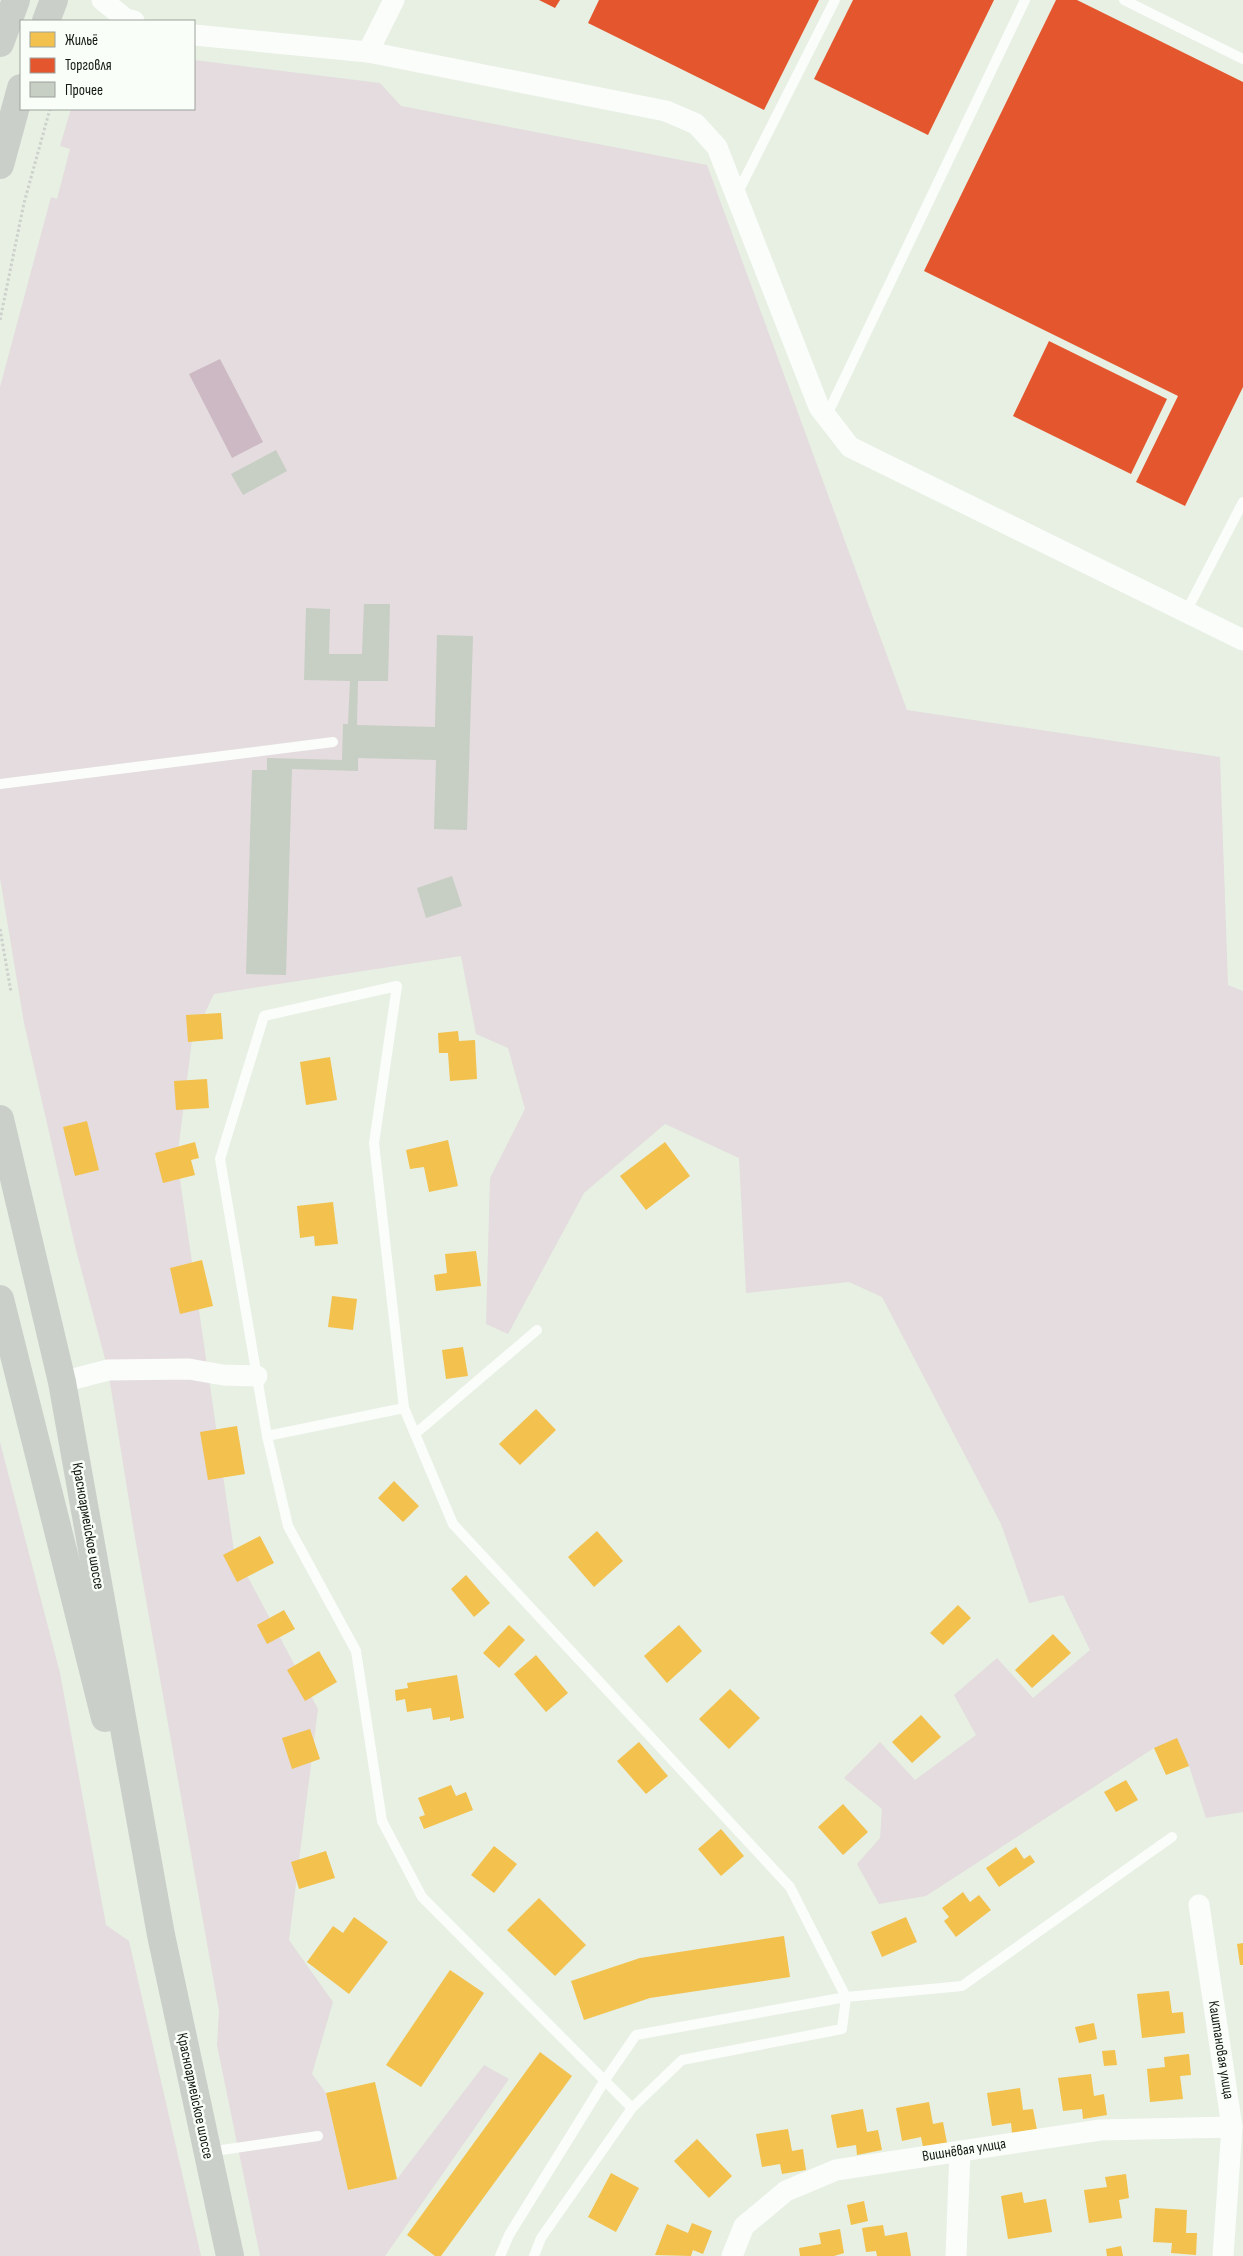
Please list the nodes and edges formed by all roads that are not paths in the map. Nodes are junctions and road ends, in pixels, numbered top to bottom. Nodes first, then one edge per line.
1 (16, 0) edge
2 (54, 0) edge
3 (102, 0) edge
4 (394, 0) edge
5 (835, 0) edge
6 (1025, 0) edge
7 (1124, 0) edge
8 (46, 20) edge
9 (130, 20) edge
10 (195, 35) edge
11 (0, 43) edge
12 (368, 52) junction
13 (1243, 59) edge
14 (20, 95) edge
15 (0, 165) edge
16 (736, 197) junction
17 (826, 417) junction
18 (1243, 502) edge
19 (1186, 612) junction
20 (1243, 640) edge
21 (333, 742) dead end
22 (0, 784) edge
23 (0, 1119) edge
24 (0, 1299) edge
25 (537, 1330) dead end
26 (257, 1376) junction
27 (62, 1382) junction
28 (404, 1408) junction
29 (415, 1434) junction
30 (267, 1436) junction
31 (1172, 1837) dead end
32 (1199, 1905) dead end
33 (161, 1935) junction
34 (846, 1997) junction
35 (605, 2080) junction
36 (632, 2108) junction
37 (1232, 2127) junction
38 (318, 2136) dead end
39 (960, 2151) junction
40 (207, 2152) junction
41 (230, 2256) edge
42 (500, 2256) edge
43 (534, 2256) edge
44 (732, 2256) edge
45 (956, 2256) edge
46 (1223, 2256) edge

1 - 11 main road
2 - 8 main road
3 - 9 street
4 - 12 street
5 - 16 lane
6 - 17 lane
7 - 13 lane
10 - 12 street
12 - 16 street
14 - 15 main road
16 - 17 street
17 - 19 street
18 - 19 lane
19 - 20 street
21 - 22 lane
23 - 27 main road, Красноармейское шоссе
24 - 33 main road, Красноармейское шоссе
25 - 29 lane
26 - 27 street
26 - 28 lane
26 - 30 lane
27 - 33 main road, Красноармейское шоссе
28 - 29 lane
28 - 30 lane
29 - 34 lane
30 - 35 lane
31 - 34 lane
32 - 37 street, Каштановая улица
33 - 40 main road, Красноармейское шоссе
34 - 35 lane
34 - 36 lane
35 - 36 lane
35 - 42 lane
36 - 43 lane
37 - 39 street, Вишнёвая улица
37 - 46 street, Каштановая улица
38 - 40 lane
39 - 44 street, Вишнёвая улица
39 - 45 street
40 - 41 main road, Красноармейское шоссе

